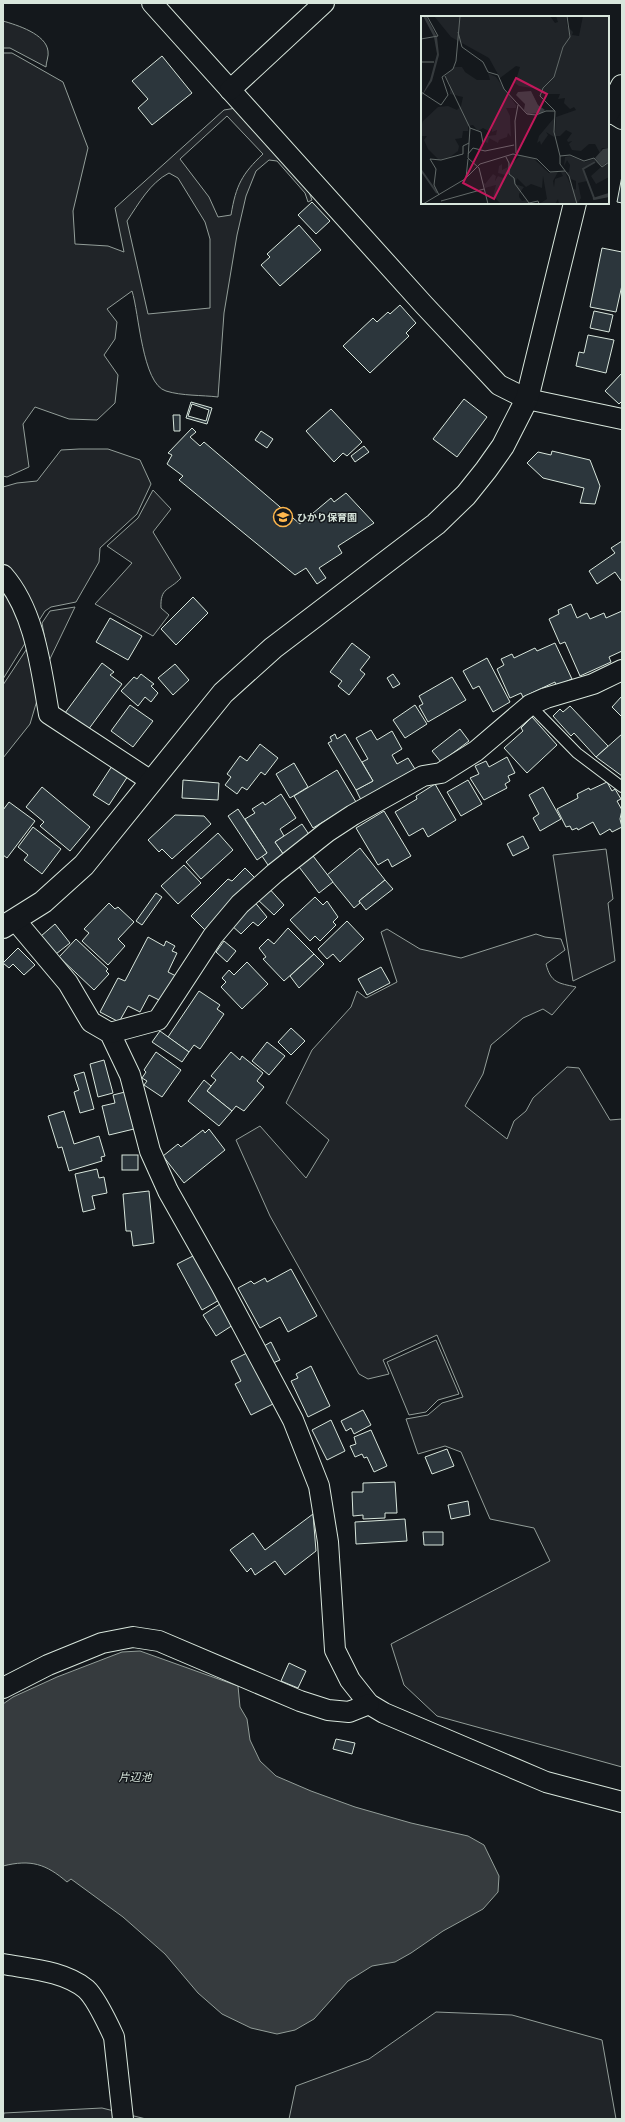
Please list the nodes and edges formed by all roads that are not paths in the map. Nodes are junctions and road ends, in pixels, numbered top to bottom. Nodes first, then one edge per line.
1 (152, 3) edge
2 (324, 3) edge
3 (622, 86) edge
4 (230, 90) junction
5 (613, 114) edge
6 (575, 204) edge
7 (527, 398) junction
8 (622, 418) edge
9 (3, 575) edge
10 (622, 670) edge
11 (530, 706) junction
12 (151, 781) junction
13 (622, 787) edge
14 (9, 923) edge
15 (110, 1033) junction
16 (3, 1688) edge
17 (369, 1704) junction
18 (622, 1802) edge
19 (3, 1964) edge
20 (122, 2119) edge

1 - 4 street
2 - 4 street
3 - 5 street
4 - 7 street
6 - 7 street
7 - 8 street
7 - 12 street
9 - 12 street
10 - 11 street
11 - 13 lane
11 - 15 street
12 - 14 street
14 - 15 street
15 - 17 street
16 - 17 street
17 - 18 street
19 - 20 street

